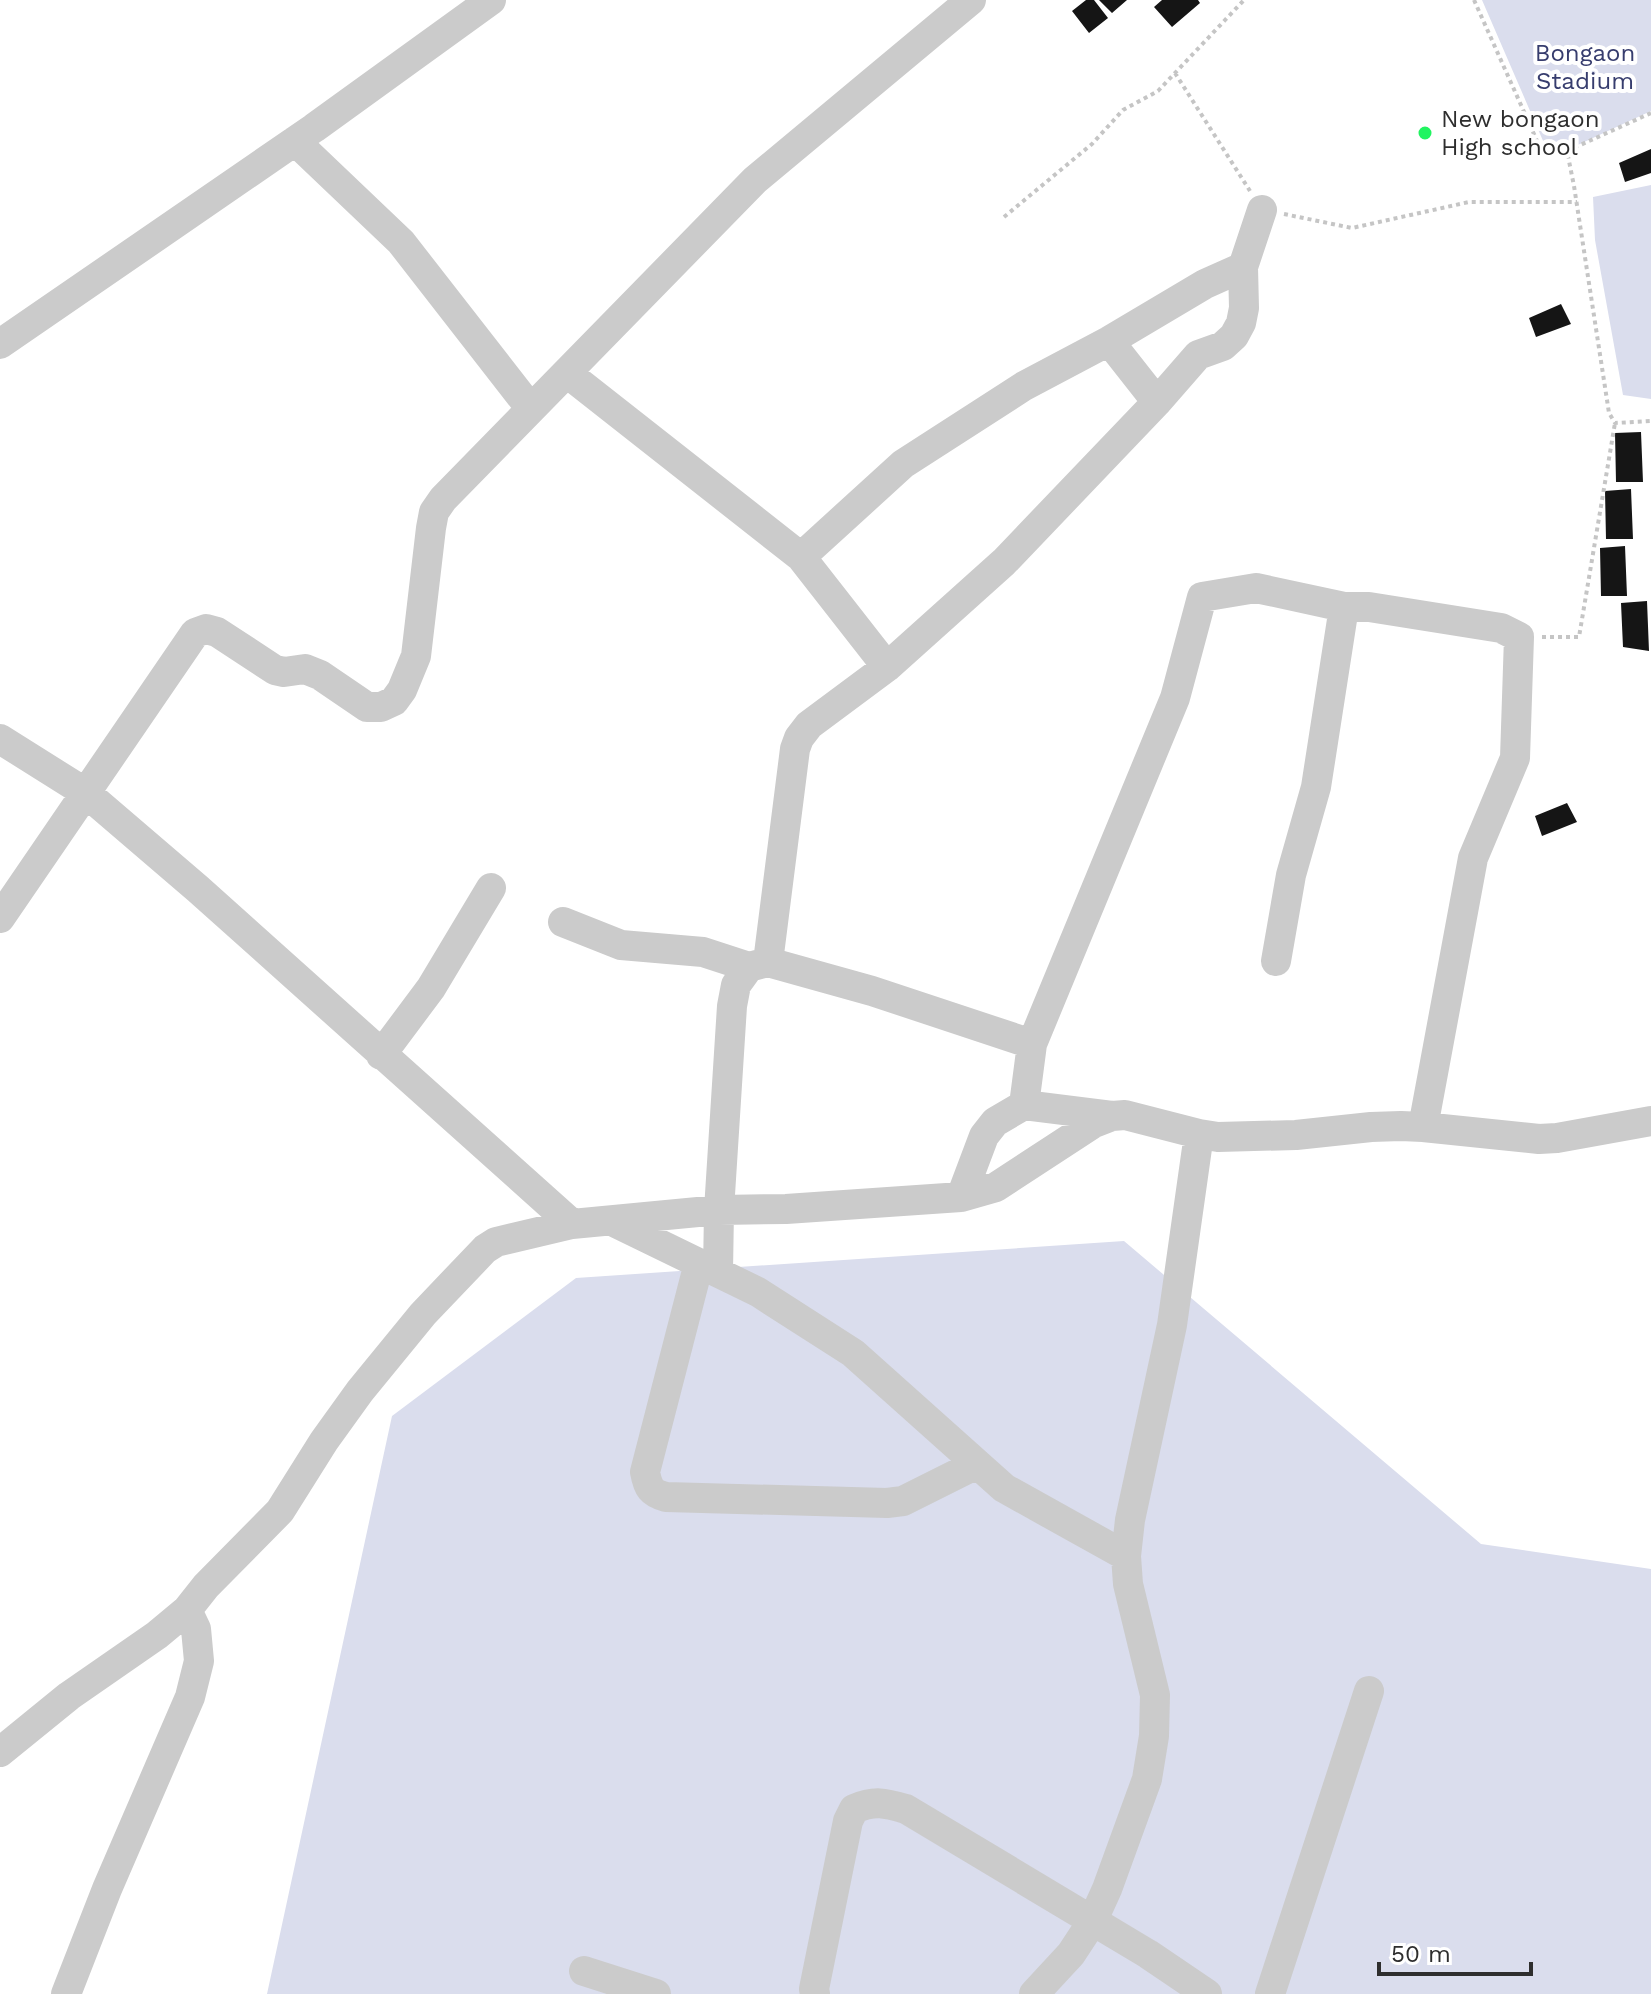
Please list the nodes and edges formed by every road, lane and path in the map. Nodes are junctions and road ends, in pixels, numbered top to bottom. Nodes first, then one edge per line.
1 (491, 0) edge
2 (971, 0) edge
3 (1244, 0) edge
4 (1474, 0) edge
5 (1175, 73) junction
6 (1651, 113) edge
7 (295, 141) junction
8 (1567, 151) junction
9 (1577, 202) junction
10 (1262, 210) junction
11 (1004, 217) dead end
12 (1243, 267) junction
13 (1109, 341) junction
14 (0, 344) edge
15 (567, 373) junction
16 (1157, 402) junction
17 (531, 409) junction
18 (1651, 421) edge
19 (1615, 423) junction
20 (801, 557) junction
21 (1344, 607) junction
22 (1519, 637) junction
23 (887, 667) junction
24 (0, 739) edge
25 (86, 793) junction
26 (491, 888) dead end
27 (0, 918) edge
28 (563, 922) dead end
29 (1276, 961) dead end
30 (759, 965) junction
31 (1032, 1044) junction
32 (381, 1055) junction
33 (1024, 1105) junction
34 (1112, 1116) junction
35 (1651, 1121) edge
36 (1423, 1127) junction
37 (1199, 1134) junction
38 (961, 1197) junction
39 (719, 1210) junction
40 (610, 1220) junction
41 (572, 1224) junction
42 (708, 1268) junction
43 (977, 1464) junction
44 (1126, 1556) junction
45 (187, 1610) junction
46 (1369, 1691) dead end
47 (0, 1752) edge
48 (1092, 1922) junction
49 (584, 1971) dead end
50 (66, 1994) edge
51 (656, 1994) edge
52 (815, 1994) edge
53 (1034, 1994) edge
54 (1207, 1994) edge
55 (1270, 1994) edge

1 - 7 street
2 - 15 street
3 - 5 path
4 - 8 path
5 - 10 path
5 - 11 path
6 - 8 path
7 - 14 street
7 - 17 street
8 - 9 path
9 - 10 path
9 - 19 path
10 - 12 street
12 - 13 street
12 - 16 street
13 - 16 street
13 - 20 street
15 - 17 street
15 - 20 street
16 - 23 street
17 - 25 street
18 - 19 path
19 - 22 path
20 - 23 street
21 - 22 street
21 - 29 street
21 - 31 street
22 - 36 street
23 - 30 street
24 - 25 street
25 - 27 street
25 - 32 street
26 - 32 street
28 - 30 street
30 - 31 street
30 - 39 street
31 - 33 street
32 - 41 street
33 - 34 street
33 - 38 street
34 - 37 street
34 - 38 street
35 - 36 street
36 - 37 street
37 - 44 street
38 - 39 street
39 - 40 street
39 - 42 street
40 - 41 street
40 - 42 street
41 - 45 street
42 - 43 street
42 - 43 street
43 - 44 street
44 - 48 street
45 - 47 street
45 - 50 street
46 - 55 street
48 - 52 street
48 - 53 street
48 - 54 street
49 - 51 street

